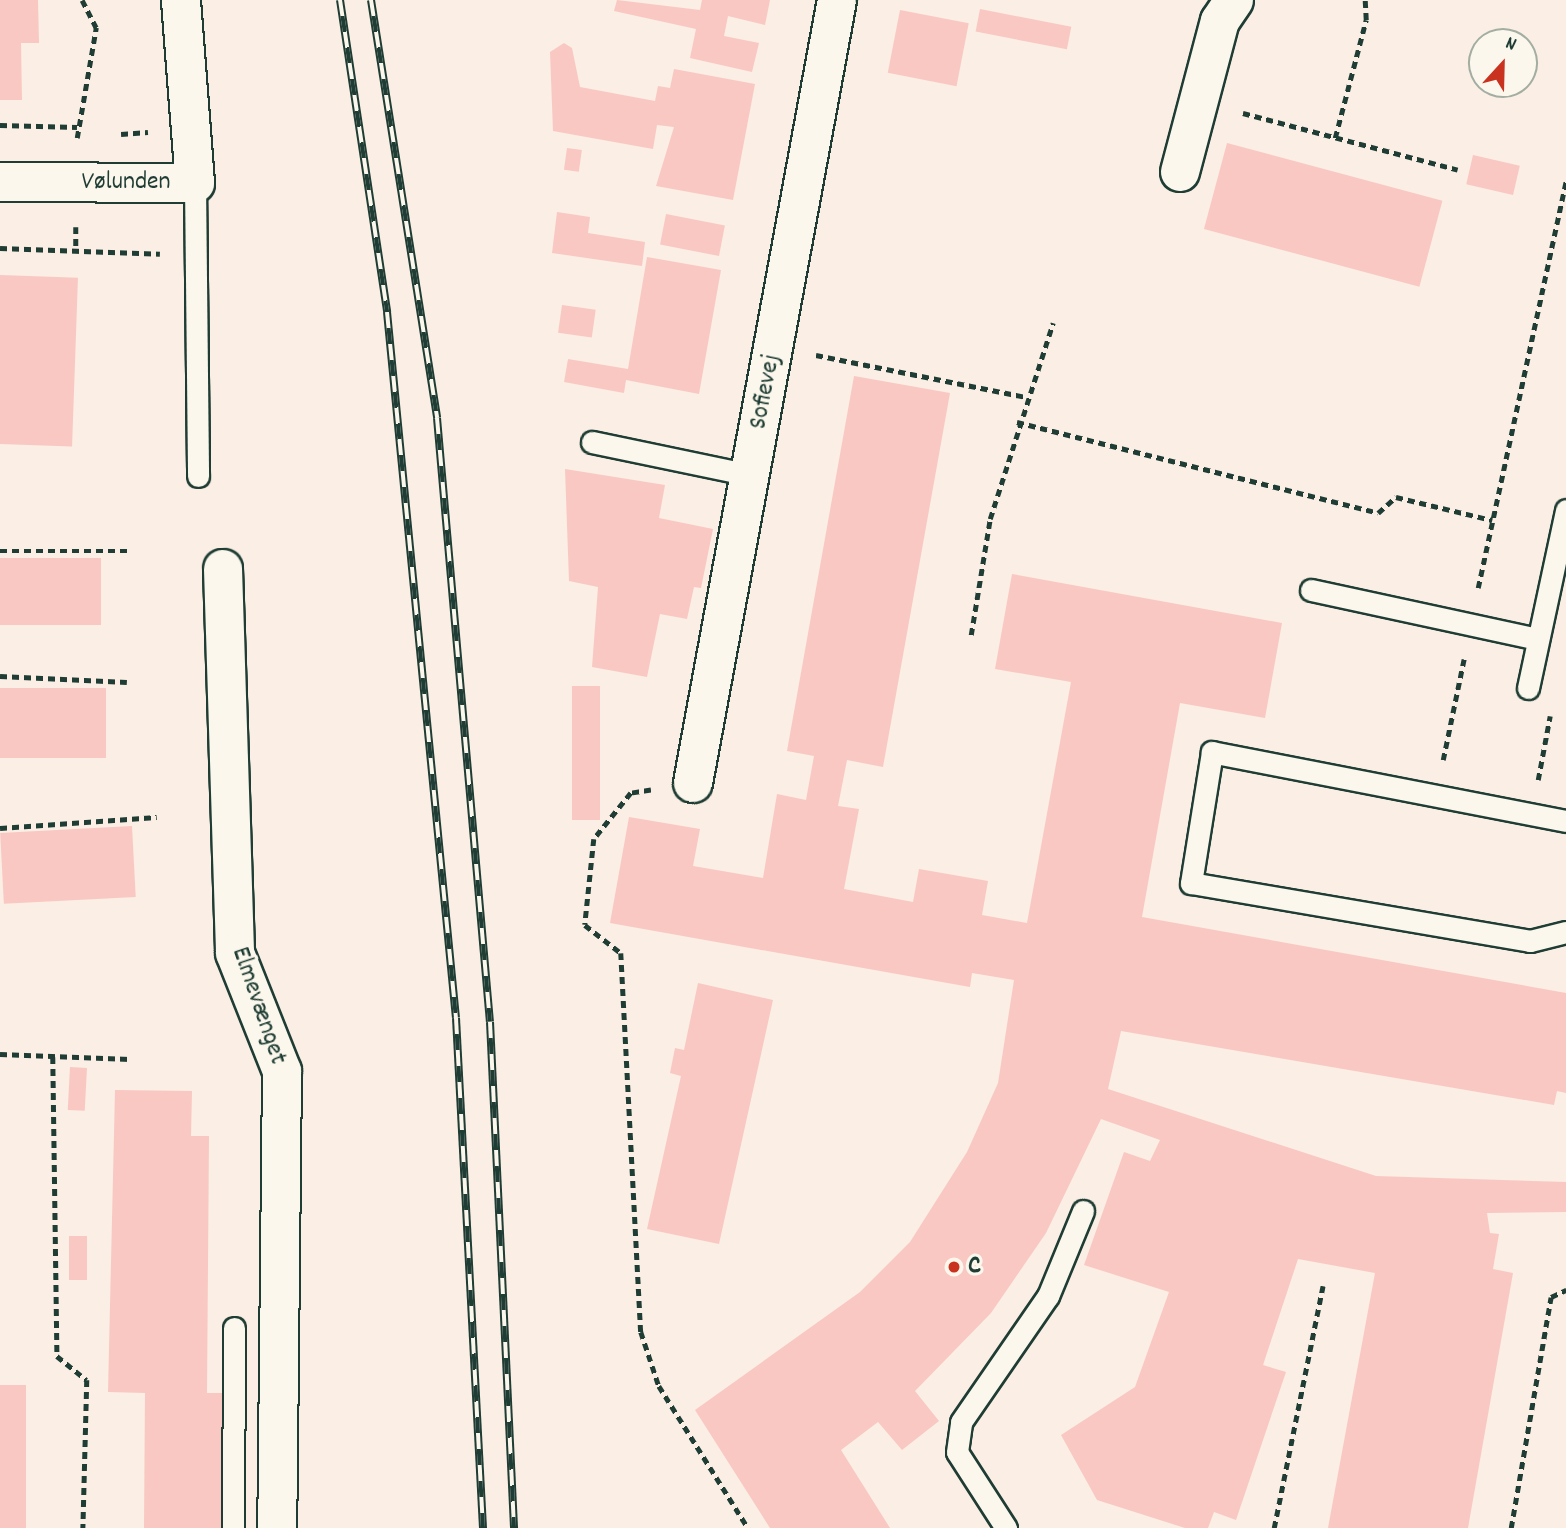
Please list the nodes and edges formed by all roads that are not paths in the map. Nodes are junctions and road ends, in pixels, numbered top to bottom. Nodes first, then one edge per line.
1 (181, 0) edge
2 (838, 0) edge
3 (1234, 0) edge
4 (1180, 173) dead end
5 (0, 182) edge
6 (195, 183) junction
7 (592, 442) dead end
8 (750, 475) junction
9 (198, 477) dead end
10 (1566, 510) edge
11 (223, 569) dead end
12 (1311, 590) dead end
13 (1538, 639) junction
14 (1528, 688) road end
15 (693, 783) road end
16 (1566, 821) edge
17 (1566, 932) edge
18 (1083, 1211) dead end
19 (234, 1328) dead end
20 (233, 1528) edge
21 (276, 1528) edge
22 (1006, 1528) edge

1 - 6 street, Vølunden
2 - 8 street, Sofievej
3 - 4 street
5 - 6 street, Vølunden
6 - 9 lane
7 - 8 lane
8 - 15 street, Sofievej
10 - 13 lane
11 - 21 street, Elmevænget
12 - 13 lane
13 - 14 lane
16 - 17 lane
18 - 22 lane
19 - 20 lane

